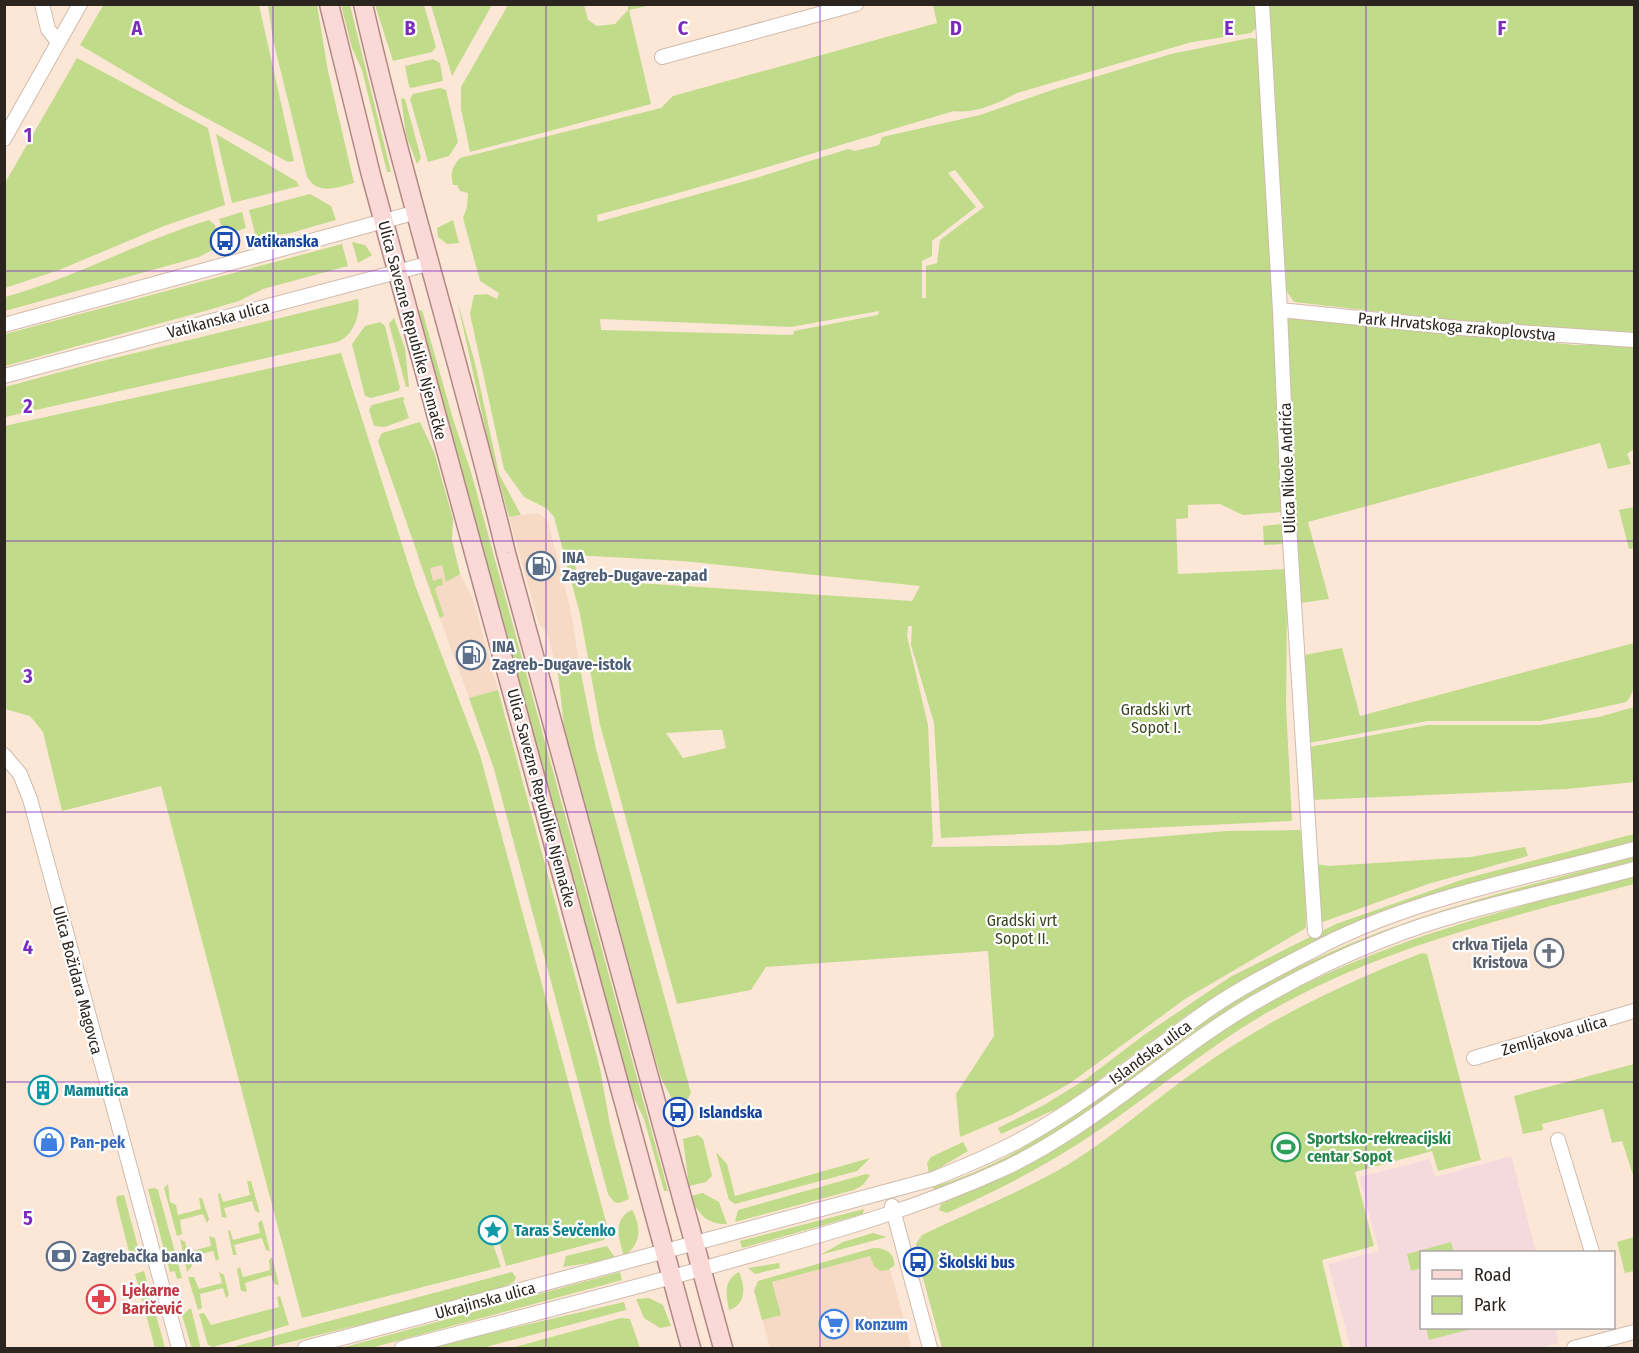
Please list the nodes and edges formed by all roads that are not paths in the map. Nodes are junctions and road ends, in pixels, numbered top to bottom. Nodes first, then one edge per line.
1 (42, 4) edge
2 (80, 4) edge
3 (329, 4) edge
4 (363, 4) edge
5 (856, 4) edge
6 (1262, 4) edge
7 (58, 42) junction
8 (662, 57) dead end
9 (4, 139) edge
10 (417, 212) junction
11 (383, 221) junction
12 (431, 262) junction
13 (398, 271) junction
14 (1280, 310) junction
15 (4, 325) edge
16 (1635, 340) edge
17 (4, 376) edge
18 (4, 755) edge
19 (1635, 849) edge
20 (1635, 870) edge
21 (1315, 931) dead end
22 (1635, 1011) edge
23 (1474, 1058) dead end
24 (1558, 1140) dead end
25 (888, 1193) junction
26 (894, 1212) junction
27 (694, 1242) junction
28 (665, 1251) junction
29 (1592, 1251) edge
30 (701, 1269) junction
31 (672, 1277) junction
32 (1614, 1332) edge
33 (1635, 1332) edge
34 (179, 1348) edge
35 (305, 1348) edge
36 (402, 1348) edge
37 (691, 1348) edge
38 (723, 1348) edge
39 (930, 1348) edge
40 (1574, 1348) edge

1 - 7 street
2 - 7 street
3 - 11 main road, Ulica Savezne Republike Njemačke
4 - 10 main road, Ulica Savezne Republike Njemačke
5 - 8 street
6 - 14 street, Ulica Nikole Andrića
7 - 9 street
10 - 11 street
10 - 12 main road, Ulica Savezne Republike Njemačke
11 - 13 main road, Ulica Savezne Republike Njemačke
11 - 15 street
12 - 13 street, Vatikanska ulica
12 - 27 main road, Ulica Savezne Republike Njemačke
13 - 17 street, Vatikanska ulica
13 - 28 main road, Ulica Savezne Republike Njemačke
14 - 16 street, Park Hrvatskoga zrakoplovstva
14 - 21 street, Ulica Nikole Andrića
18 - 34 street, Ulica Božidara Magovca
19 - 25 street, Islandska ulica
20 - 26 street, Islandska ulica
22 - 23 street, Zemljakova ulica
24 - 29 street
25 - 26 street
25 - 27 street, Islandska ulica
26 - 30 street, Islandska ulica
26 - 39 street
27 - 28 street, Islandska ulica
27 - 30 main road, Ulica Savezne Republike Njemačke
28 - 31 main road, Ulica Savezne Republike Njemačke
28 - 35 street, Ukrajinska ulica
30 - 31 street, Ukrajinska ulica
30 - 38 main road, Ulica Savezne Republike Njemačke
31 - 36 street, Ukrajinska ulica
31 - 37 main road, Ulica Savezne Republike Njemačke
32 - 33 street
32 - 40 street

